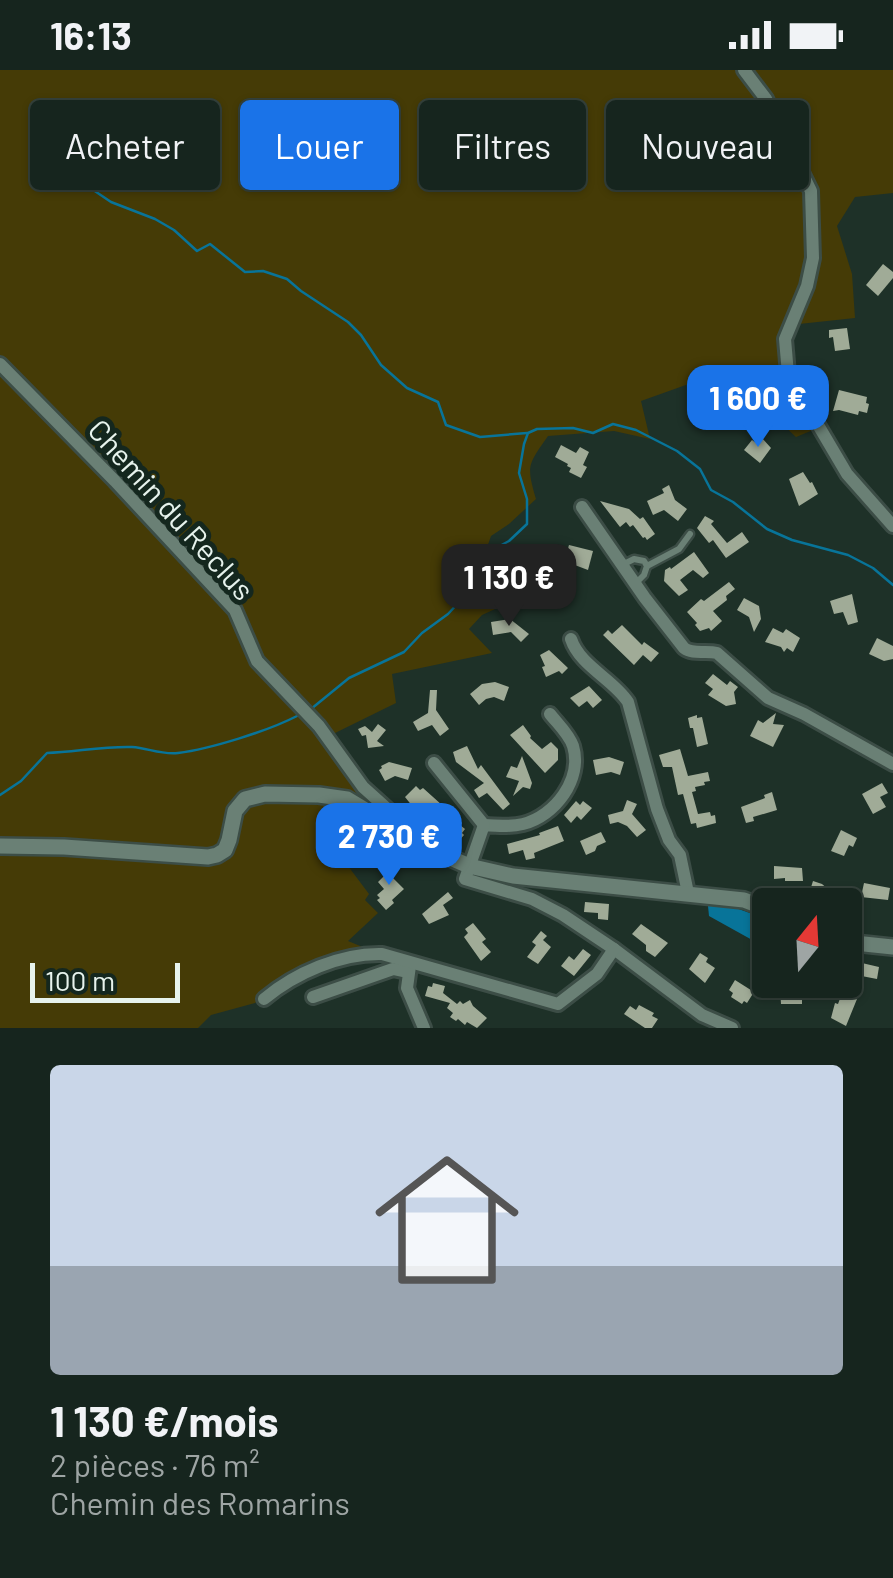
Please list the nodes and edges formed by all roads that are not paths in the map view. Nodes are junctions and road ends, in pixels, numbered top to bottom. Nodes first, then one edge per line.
1 (744, 70) edge
2 (0, 364) edge
3 (582, 507) dead end
4 (893, 526) edge
5 (690, 534) dead end
6 (622, 566) junction
7 (647, 566) junction
8 (635, 584) junction
9 (570, 638) dead end
10 (550, 714) dead end
11 (434, 763) dead end
12 (893, 764) edge
13 (484, 825) junction
14 (408, 835) junction
15 (0, 846) edge
16 (469, 866) junction
17 (688, 893) junction
18 (752, 903) edge
19 (862, 944) edge
20 (893, 947) edge
21 (614, 948) junction
22 (409, 968) junction
23 (312, 997) dead end
24 (264, 998) dead end
25 (699, 1022) edge
26 (424, 1028) edge
27 (732, 1028) edge

1 - 4 street
2 - 14 street, Chemin du Reclus
3 - 6 street
5 - 7 lane
6 - 7 lane
6 - 8 street
7 - 8 lane
8 - 12 street
9 - 17 street
10 - 13 street
11 - 13 street
13 - 16 street
14 - 15 street
14 - 16 street
16 - 17 street
16 - 21 street
17 - 18 street
19 - 20 street
21 - 22 street
21 - 25 street
22 - 23 street
22 - 24 street
22 - 26 street
25 - 27 street

